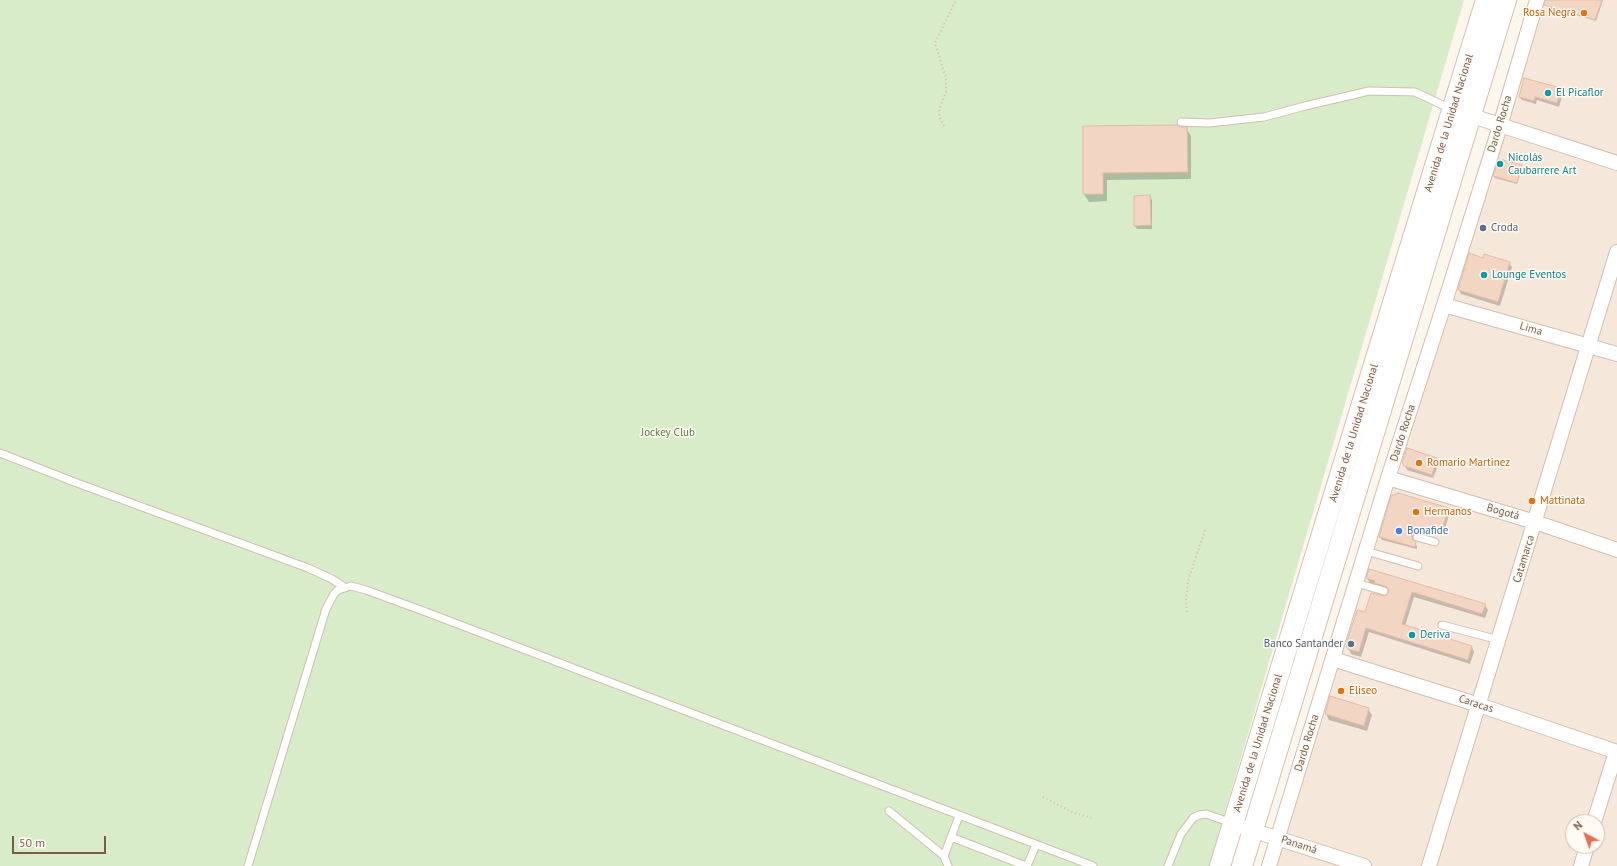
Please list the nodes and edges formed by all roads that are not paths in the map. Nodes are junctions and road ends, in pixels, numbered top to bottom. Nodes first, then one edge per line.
1 (1486, 0) edge
2 (1506, 0) edge
3 (1537, 0) edge
4 (1462, 113) junction
5 (1181, 122) dead end
6 (1500, 126) junction
7 (1617, 163) edge
8 (1617, 252) edge
9 (1444, 305) junction
10 (1589, 346) junction
11 (1617, 354) edge
12 (0, 453) edge
13 (1388, 478) junction
14 (1535, 522) junction
15 (1417, 537) dead end
16 (1435, 542) dead end
17 (1617, 550) edge
18 (1366, 551) junction
19 (1418, 566) dead end
20 (1356, 583) junction
21 (344, 587) junction
22 (1384, 590) dead end
23 (1442, 625) dead end
24 (1499, 640) junction
25 (1333, 659) junction
26 (1479, 705) junction
27 (1616, 752) edge
28 (889, 811) dead end
29 (1597, 814) edge
30 (959, 816) junction
31 (1233, 824) junction
32 (1254, 831) junction
33 (951, 837) junction
34 (1278, 838) junction
35 (1036, 845) junction
36 (1585, 854) edge
37 (944, 856) junction
38 (248, 866) edge
39 (948, 866) edge
40 (1027, 866) edge
41 (1093, 866) edge
42 (1168, 866) edge
43 (1220, 866) edge
44 (1242, 866) edge
45 (1269, 866) edge
46 (1364, 866) edge
47 (1429, 866) edge
48 (1581, 866) edge

1 - 4 main road, Avenida de la Unidad Nacional
2 - 4 main road, Avenida de la Unidad Nacional
3 - 6 street, Dardo Rocha
4 - 5 lane
4 - 6 street
4 - 31 main road, Avenida de la Unidad Nacional
4 - 32 main road, Avenida de la Unidad Nacional
6 - 7 street
6 - 9 street, Dardo Rocha
8 - 10 street, Catamarca
9 - 10 street, Lima
9 - 13 street, Dardo Rocha
10 - 11 street, Lima
10 - 14 street, Catamarca
12 - 21 lane
13 - 14 street, Bogotá
13 - 18 street, Dardo Rocha
14 - 17 street, Bogotá
14 - 24 street, Catamarca
15 - 16 lane
18 - 19 lane
18 - 20 street, Dardo Rocha
20 - 22 lane
20 - 25 street, Dardo Rocha
21 - 30 lane
21 - 38 lane
23 - 24 lane
24 - 26 street, Catamarca
25 - 26 street, Caracas
25 - 34 street, Dardo Rocha
26 - 27 street, Caracas
26 - 47 street, Catamarca
27 - 29 street
28 - 37 lane
30 - 33 lane
30 - 35 lane
31 - 32 street, Panamá
31 - 42 lane
31 - 43 main road, Avenida de la Unidad Nacional
32 - 34 street, Panamá
32 - 44 main road, Avenida de la Unidad Nacional
33 - 37 lane
33 - 40 lane
34 - 45 street, Dardo Rocha
34 - 46 street, Panamá
35 - 40 lane
35 - 41 lane
36 - 48 street
37 - 39 lane

